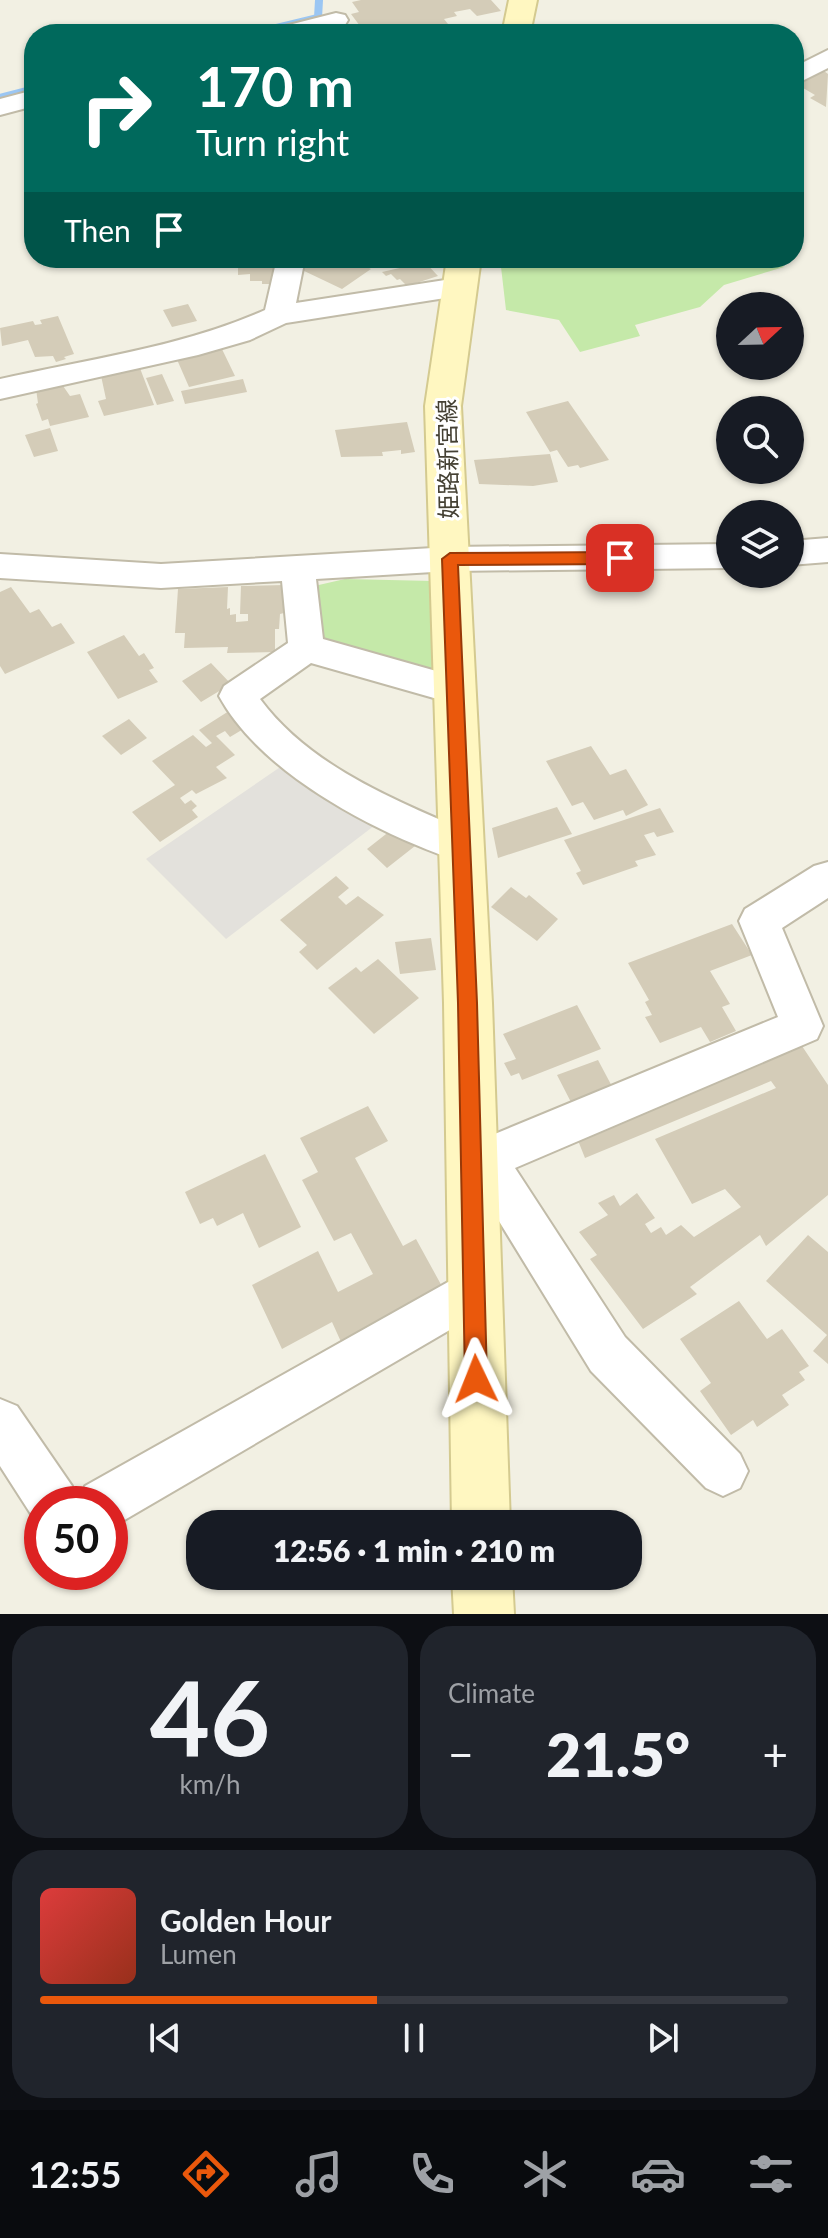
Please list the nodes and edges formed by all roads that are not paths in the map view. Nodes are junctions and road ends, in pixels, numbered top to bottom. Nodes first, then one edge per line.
1 (523, 0) edge
2 (339, 18) edge
3 (318, 24) edge
4 (518, 24) edge
5 (828, 58) edge
6 (804, 71) edge
7 (24, 101) edge
8 (0, 107) edge
9 (289, 268) edge
10 (461, 272) edge
11 (279, 315) junction
12 (0, 389) edge
13 (716, 556) edge
14 (450, 559) junction
15 (0, 566) edge
16 (298, 568) junction
17 (306, 648) junction
18 (455, 690) junction
19 (461, 846) junction
20 (828, 878) edge
21 (472, 1165) junction
22 (473, 1291) junction
23 (0, 1423) edge
24 (723, 1471) dead end
25 (42, 1486) edge
26 (128, 1490) edge
27 (481, 1510) edge
28 (483, 1590) edge
29 (484, 1614) edge

1 - 4 main road
2 - 3 street
5 - 6 street
7 - 8 street
9 - 11 street
10 - 11 street
10 - 14 main road, 姫路新宮線
11 - 12 street
13 - 14 street
14 - 16 street
14 - 18 main road, 姫路新宮線
15 - 16 street
16 - 17 street
17 - 18 street
17 - 19 street
18 - 19 main road, 姫路新宮線
19 - 21 main road, 姫路新宮線
20 - 21 street
21 - 22 main road, 姫路新宮線
21 - 24 street
22 - 26 street
22 - 27 main road, 姫路新宮線
23 - 25 street
28 - 29 main road

